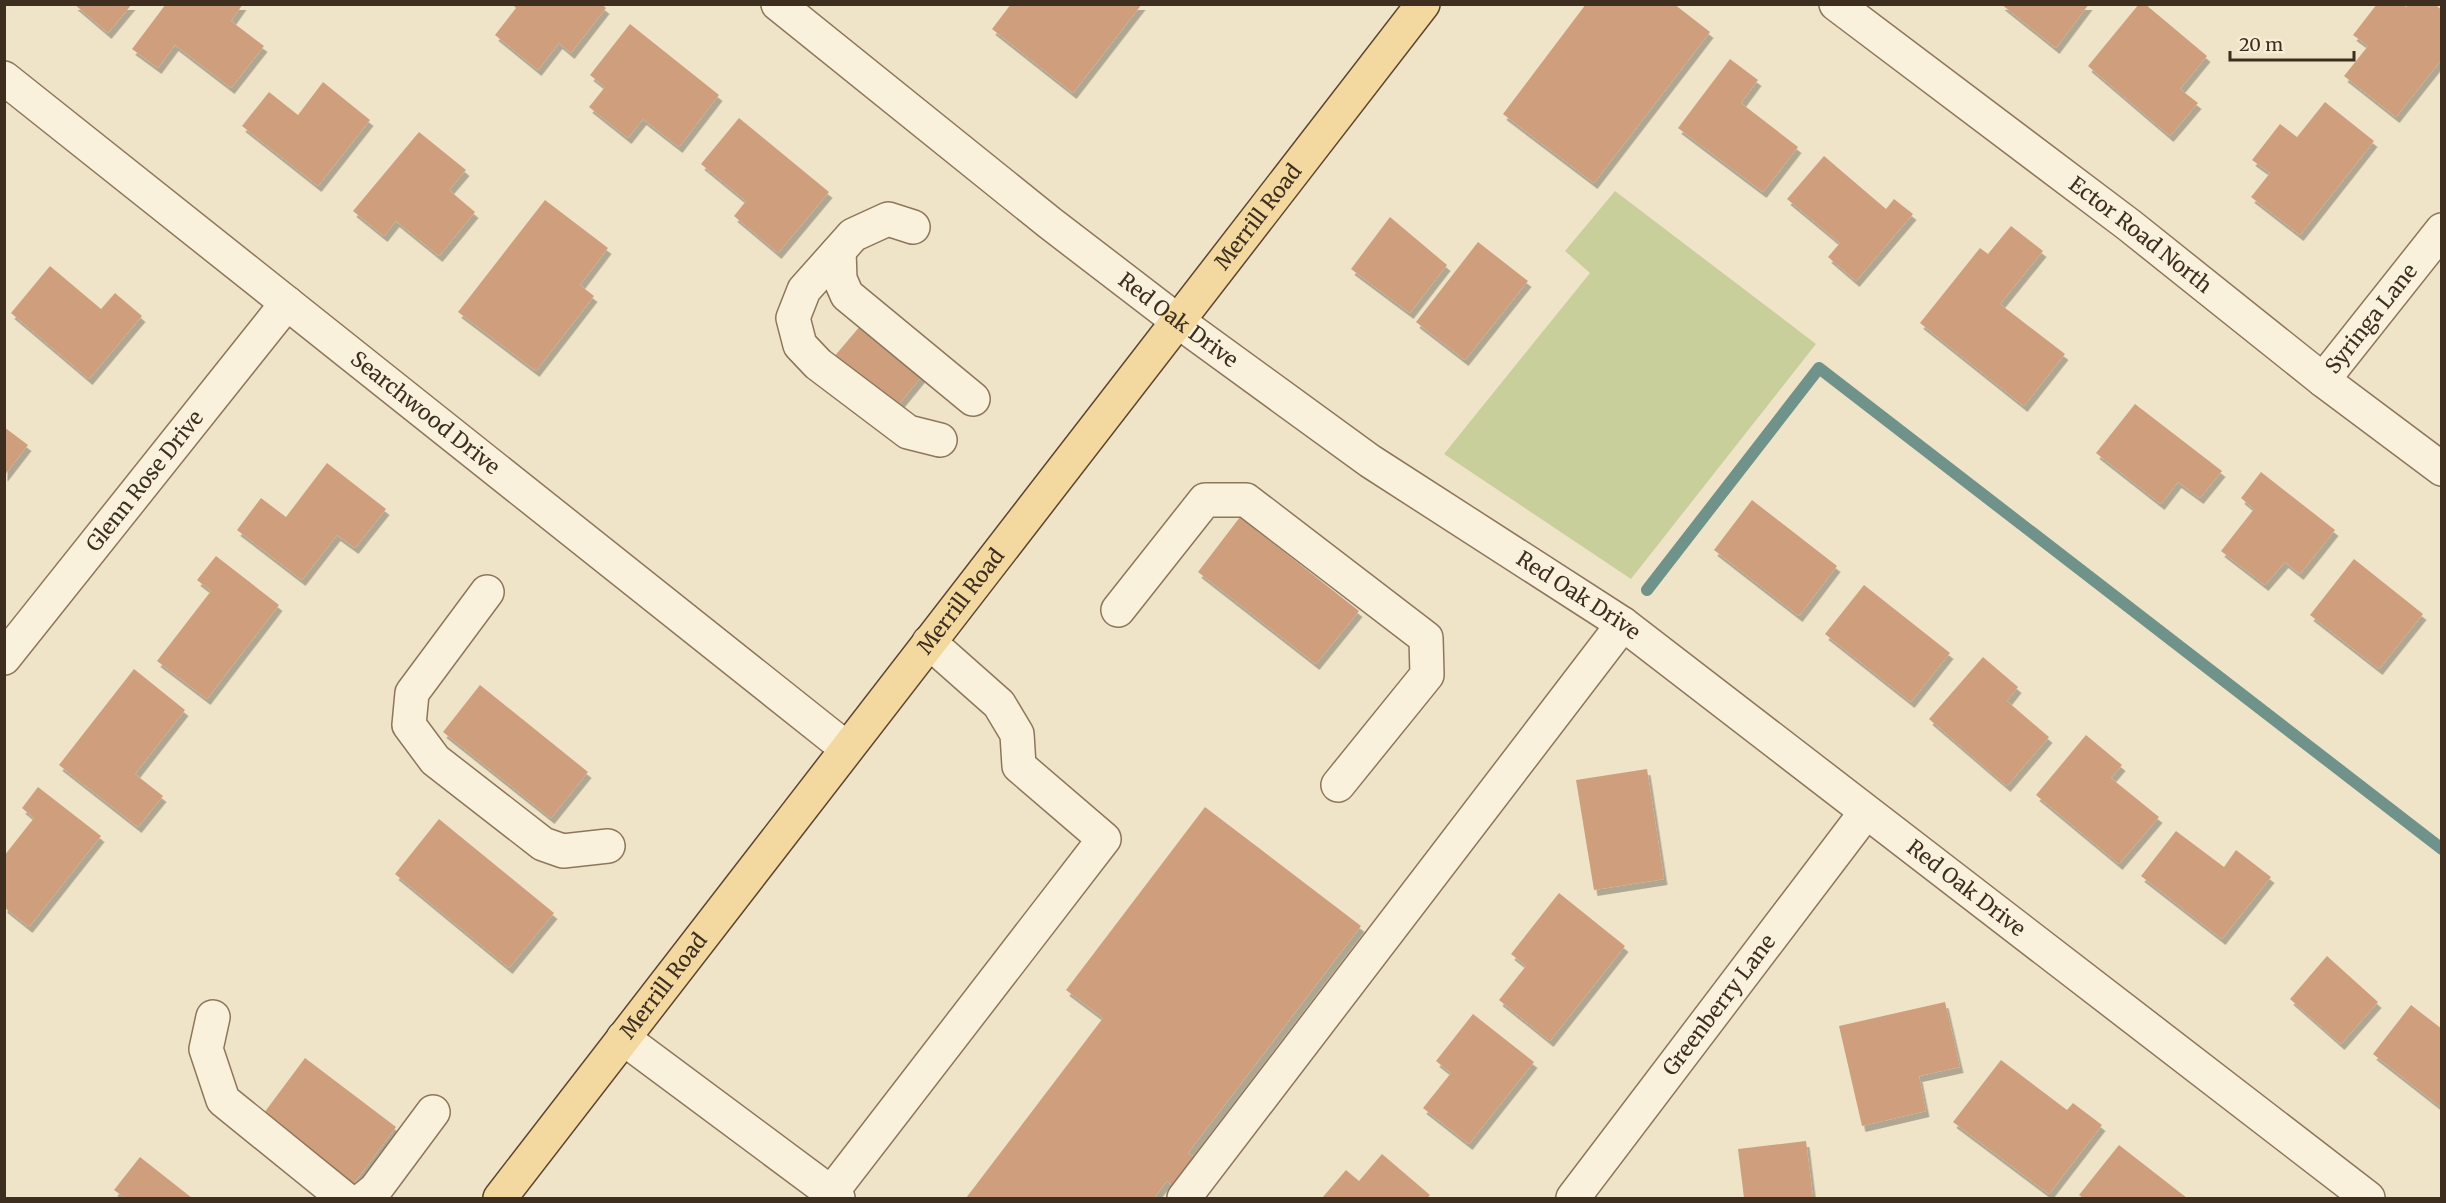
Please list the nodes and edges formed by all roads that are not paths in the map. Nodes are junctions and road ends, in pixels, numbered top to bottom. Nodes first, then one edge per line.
1 (778, 4) edge
2 (1423, 4) edge
3 (1836, 4) edge
4 (4, 78) edge
5 (914, 227) dead end
6 (2442, 230) edge
7 (839, 251) junction
8 (287, 303) junction
9 (1179, 322) junction
10 (2323, 380) junction
11 (973, 399) dead end
12 (940, 440) dead end
13 (2442, 469) edge
14 (487, 592) dead end
15 (1118, 610) dead end
16 (1623, 624) junction
17 (929, 642) junction
18 (4, 658) edge
19 (846, 748) junction
20 (1338, 784) dead end
21 (1866, 812) junction
22 (608, 846) dead end
23 (213, 1017) dead end
24 (623, 1038) junction
25 (433, 1112) dead end
26 (835, 1196) edge
27 (344, 1198) edge
28 (365, 1198) edge
29 (500, 1198) edge
30 (1184, 1198) edge
31 (1573, 1198) edge
32 (2368, 1198) edge

1 - 9 street, Red Oak Drive
2 - 9 main road, Merrill Road
3 - 10 street, Ector Road North
4 - 8 street, Searchwood Drive
5 - 7 street
6 - 10 street, Syringa Lane
7 - 11 street
7 - 12 street
8 - 18 street, Glenn Rose Drive
8 - 19 street, Searchwood Drive
9 - 16 street, Red Oak Drive
9 - 17 main road, Merrill Road
10 - 13 street, Ector Road North
14 - 22 street
15 - 20 street
16 - 21 street, Red Oak Drive
16 - 30 street
17 - 19 main road, Merrill Road
17 - 26 street
19 - 24 main road, Merrill Road
21 - 31 street, Greenberry Lane
21 - 32 street, Red Oak Drive
23 - 27 street
24 - 26 street
24 - 29 main road, Merrill Road
25 - 28 street

